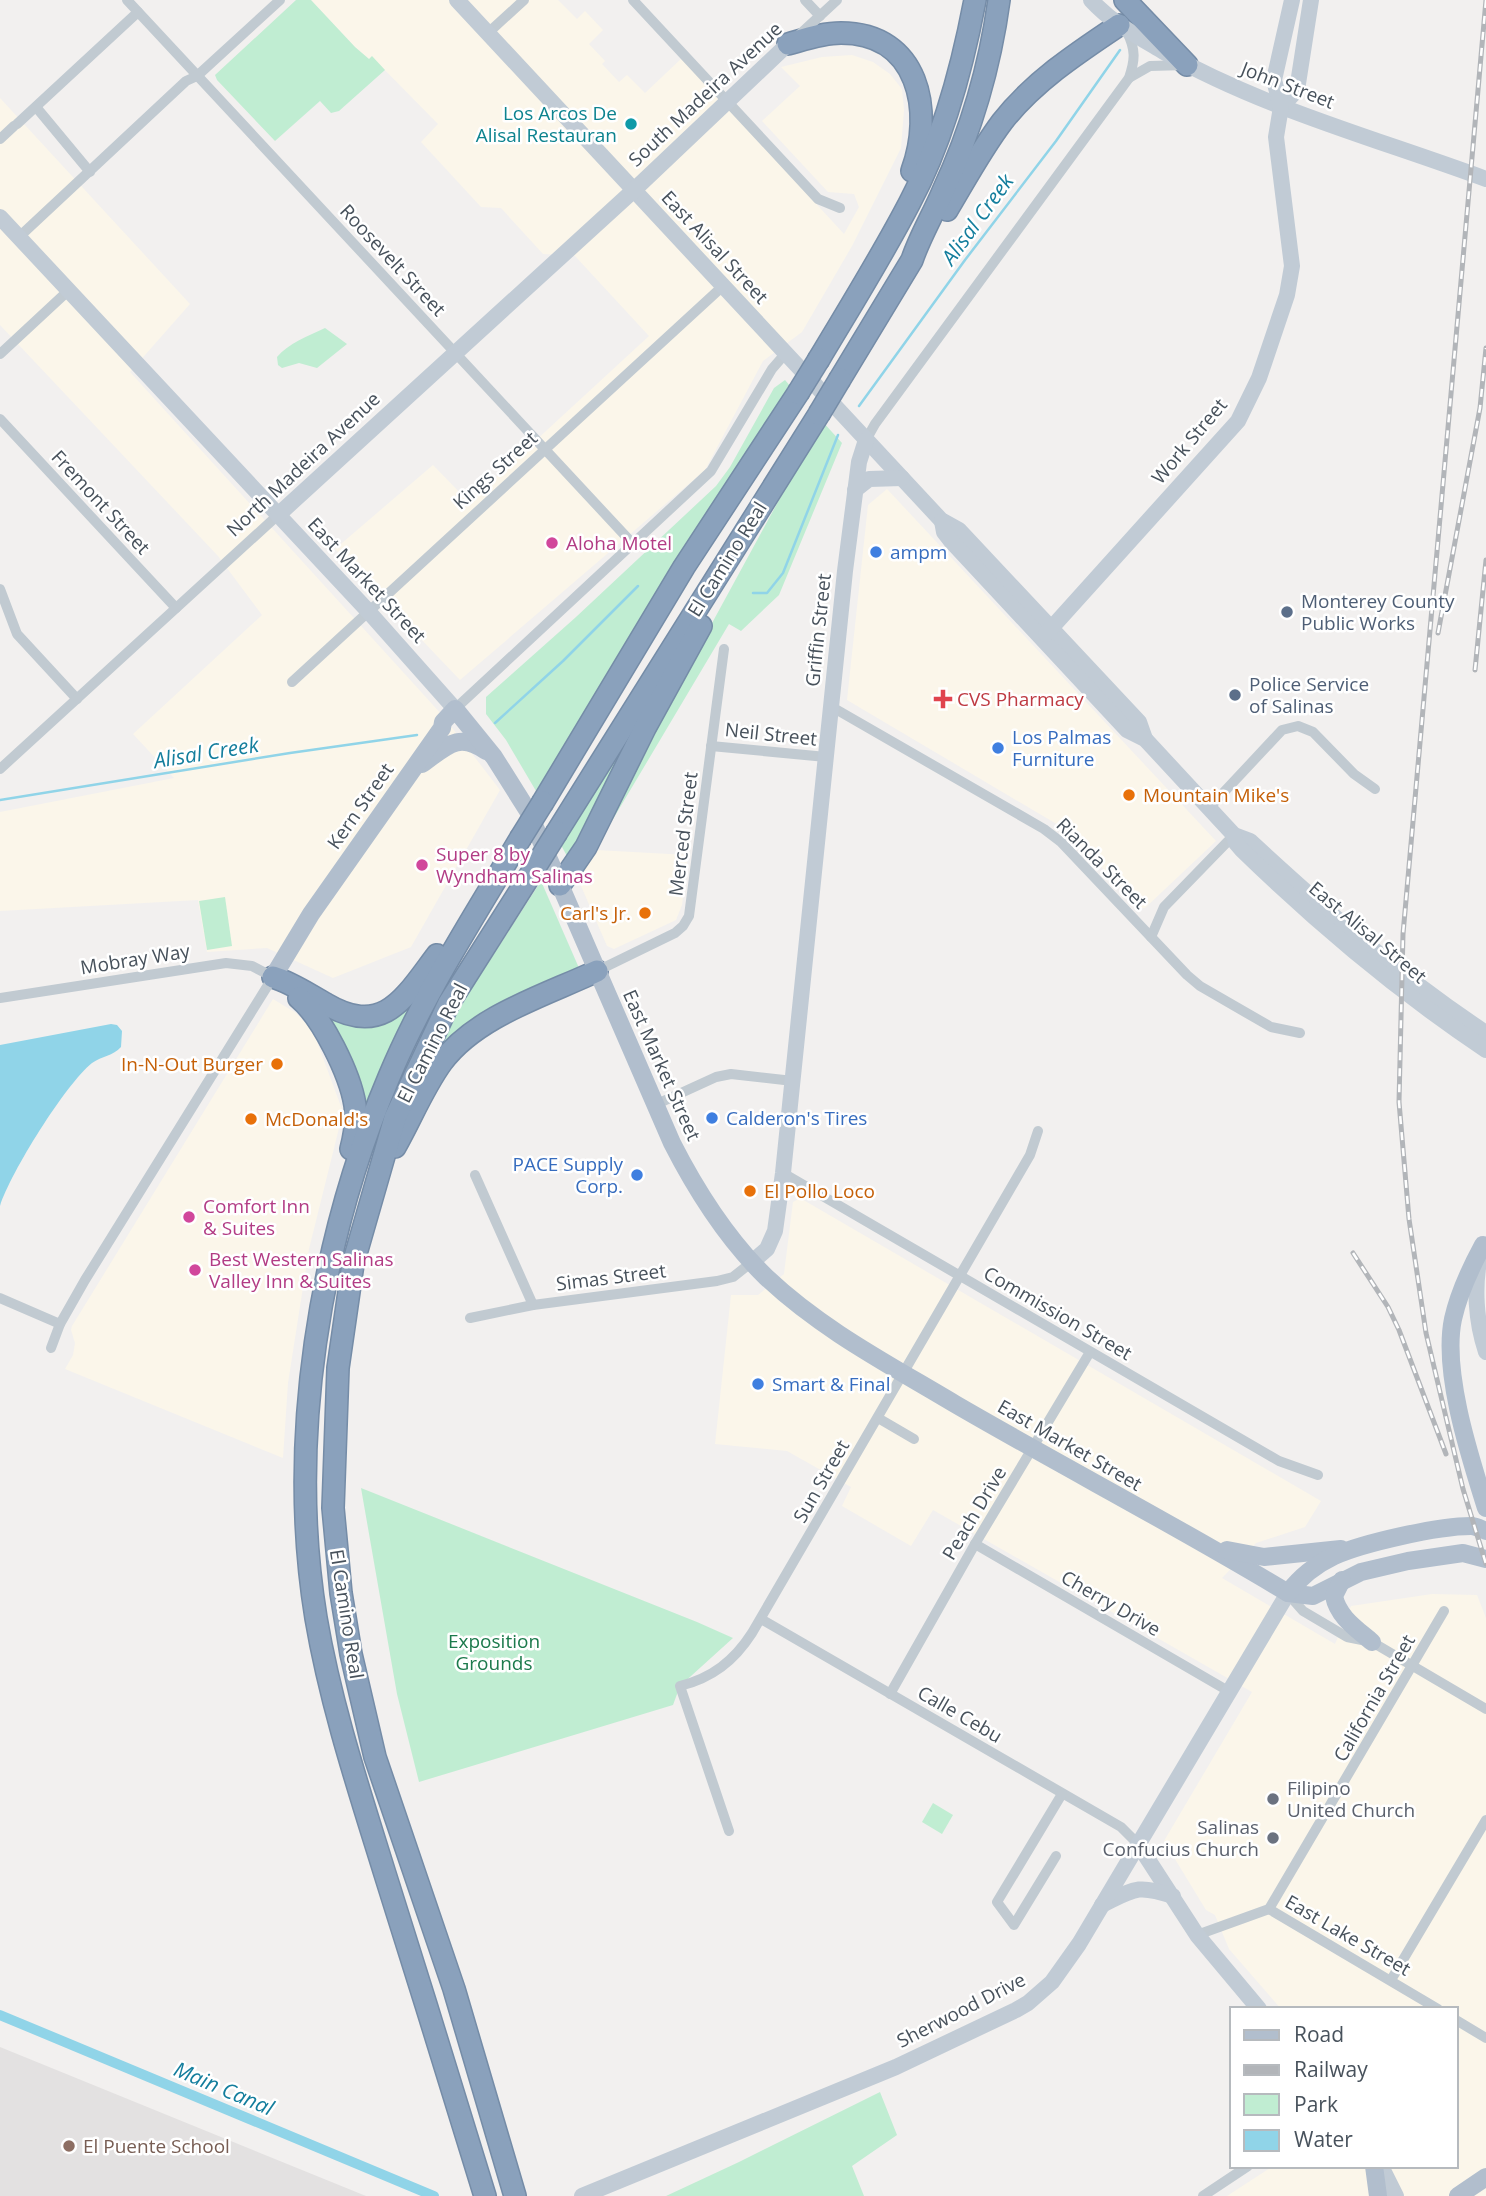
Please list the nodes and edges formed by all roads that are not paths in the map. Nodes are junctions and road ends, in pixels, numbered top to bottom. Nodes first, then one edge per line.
1 (127, 0) edge
2 (280, 0) edge
3 (457, 0) edge
4 (524, 0) edge
5 (633, 0) edge
6 (805, 0) edge
7 (837, 0) edge
8 (975, 0) edge
9 (999, 0) edge
10 (1091, 0) edge
11 (1125, 0) edge
12 (1292, 0) edge
13 (1311, 0) edge
14 (138, 12) junction
15 (820, 16) junction
16 (1122, 28) junction
17 (488, 33) junction
18 (788, 44) junction
19 (1187, 65) junction
20 (197, 76) junction
21 (1129, 78) junction
22 (728, 101) junction
23 (36, 107) junction
24 (1281, 107) junction
25 (0, 139) edge
26 (90, 172) junction
27 (1486, 178) edge
28 (634, 190) junction
29 (840, 208) dead end
30 (0, 217) edge
31 (19, 237) junction
32 (884, 248) junction
33 (912, 260) junction
34 (723, 286) junction
35 (69, 290) junction
36 (454, 352) junction
37 (785, 354) junction
38 (0, 355) edge
39 (0, 419) edge
40 (866, 440) junction
41 (544, 449) junction
42 (902, 478) junction
43 (855, 490) junction
44 (278, 515) junction
45 (748, 525) junction
46 (633, 544) junction
47 (0, 589) edge
48 (176, 608) junction
49 (368, 611) junction
50 (1046, 633) junction
51 (724, 649) dead end
52 (292, 682) dead end
53 (77, 699) junction
54 (832, 706) junction
55 (455, 709) junction
56 (711, 746) junction
57 (494, 757) junction
58 (826, 757) junction
59 (0, 769) edge
60 (411, 772) junction
61 (1375, 789) dead end
62 (1209, 808) junction
63 (1234, 835) junction
64 (500, 873) junction
65 (560, 885) junction
66 (1151, 937) junction
67 (597, 971) junction
68 (272, 977) junction
69 (0, 998) edge
70 (1300, 1033) dead end
71 (1486, 1033) edge
72 (1486, 1050) edge
73 (793, 1081) junction
74 (657, 1104) junction
75 (1038, 1131) dead end
76 (783, 1173) junction
77 (475, 1175) dead end
78 (376, 1182) junction
79 (341, 1219) junction
80 (1485, 1241) edge
81 (752, 1262) junction
82 (960, 1276) junction
83 (0, 1298) edge
84 (533, 1305) junction
85 (470, 1318) dead end
86 (60, 1324) junction
87 (51, 1348) dead end
88 (1090, 1352) junction
89 (1486, 1352) edge
90 (903, 1373) junction
91 (878, 1418) junction
92 (914, 1439) dead end
93 (1033, 1449) junction
94 (1318, 1475) dead end
95 (1486, 1508) edge
96 (1486, 1534) edge
97 (1199, 1542) junction
98 (975, 1544) junction
99 (1358, 1548) junction
100 (1463, 1553) junction
101 (1486, 1559) edge
102 (1342, 1580) junction
103 (1288, 1593) junction
104 (1444, 1611) dead end
105 (761, 1619) junction
106 (1372, 1642) junction
107 (1413, 1666) junction
108 (1230, 1692) junction
109 (890, 1694) junction
110 (1486, 1709) edge
111 (1062, 1794) junction
112 (1486, 1820) edge
113 (729, 1831) dead end
114 (1138, 1844) junction
115 (1056, 1856) dead end
116 (1173, 1896) junction
117 (1101, 1906) junction
118 (1269, 1909) junction
119 (1197, 1935) junction
120 (1391, 1980) junction
121 (454, 1989) junction
122 (1257, 2007) edge
123 (1435, 2007) edge
124 (1458, 2023) edge
125 (1486, 2038) edge
126 (1245, 2168) edge
127 (1374, 2168) edge
128 (1382, 2168) edge
129 (1486, 2178) edge
130 (485, 2196) edge
131 (515, 2196) edge
132 (523, 2196) edge
133 (582, 2196) edge
134 (1203, 2196) edge
135 (1378, 2196) edge
136 (1396, 2196) edge
137 (1458, 2196) edge

1 - 14 street, Roosevelt Street
2 - 20 street
3 - 17 main road, East Alisal Street
4 - 17 street
5 - 22 street
6 - 15 street
7 - 15 street, South Madeira Avenue
8 - 32 highway, El Camino Real
9 - 33 highway, El Camino Real
10 - 16 main road, John Street
11 - 19 highway
12 - 24 main road, Work Street
13 - 24 main road, Work Street
14 - 20 street, Roosevelt Street
14 - 23 street
15 - 18 street, South Madeira Avenue
16 - 19 main road, John Street
16 - 21 street, Griffin Street
16 - 33 highway
17 - 28 main road, East Alisal Street
18 - 22 main road, South Madeira Avenue
18 - 32 highway
19 - 21 street
19 - 24 main road, John Street
20 - 26 street
20 - 36 street, Roosevelt Street
21 - 40 street, Griffin Street
22 - 28 main road, South Madeira Avenue
22 - 29 street
23 - 25 street
23 - 26 street
24 - 27 main road, John Street
24 - 50 main road, Work Street
26 - 31 street
28 - 34 main road, East Alisal Street
28 - 36 main road, North Madeira Avenue
30 - 31 main road, East Market Street
31 - 35 main road, East Market Street
32 - 64 highway, El Camino Real, bridge
33 - 45 highway, El Camino Real, bridge
34 - 37 main road, East Alisal Street
34 - 41 street, Kings Street
35 - 38 street
35 - 44 main road, East Market Street
36 - 41 street, Roosevelt Street
36 - 44 main road, North Madeira Avenue
37 - 40 main road, East Alisal Street
37 - 46 street, Kern Street
39 - 48 street, Fremont Street
40 - 42 main road, East Alisal Street
40 - 43 main road, Griffin Street
41 - 46 street, Roosevelt Street
41 - 49 street, Kings Street
42 - 43 main road
42 - 50 main road, East Alisal Street
43 - 54 main road, Griffin Street
44 - 48 street, North Madeira Avenue
44 - 49 main road, East Market Street
45 - 65 highway
45 - 78 highway, El Camino Real, bridge
46 - 55 street, Kern Street
47 - 53 street
48 - 53 street, North Madeira Avenue
49 - 52 street, Kings Street
49 - 55 main road, East Market Street
50 - 62 main road, East Alisal Street
51 - 56 street, Merced Street
53 - 59 street, North Madeira Avenue
54 - 58 main road, Griffin Street
54 - 66 street, Rianda Street
55 - 57 main road, East Market Street
55 - 60 main road, Kern Street
56 - 58 street, Neil Street
56 - 67 street, Merced Street
57 - 60 main road
57 - 65 main road, East Market Street
58 - 73 main road, Griffin Street
60 - 68 main road, Kern Street
61 - 62 street
62 - 63 main road, East Alisal Street
63 - 66 street
63 - 71 main road, East Alisal Street
63 - 72 main road, East Alisal Street
64 - 68 highway
64 - 79 highway, El Camino Real
65 - 67 main road, East Market Street
66 - 70 street, Rianda Street
67 - 74 main road, East Market Street
67 - 78 highway
68 - 69 street, Mobray Way
68 - 79 highway
68 - 86 street, Kern Street
73 - 74 street
73 - 76 main road, Griffin Street
74 - 81 main road, East Market Street
75 - 82 street, Sun Street
76 - 81 main road, Griffin Street
76 - 82 street, Commission Street
77 - 84 street
78 - 121 highway, El Camino Real
79 - 130 highway, El Camino Real
80 - 89 main road
80 - 95 main road
81 - 84 street, Simas Street
81 - 90 main road, East Market Street
82 - 88 street, Commission Street
82 - 90 street, Sun Street
83 - 86 street
84 - 85 street, Simas Street
86 - 87 street, Kern Street
88 - 93 street, Peach Drive
88 - 94 street, Commission Street
90 - 91 street, Sun Street
90 - 93 main road, East Market Street
91 - 92 street
91 - 105 street, Sun Street
93 - 97 main road, East Market Street
93 - 98 street, Peach Drive
96 - 99 main road
96 - 100 main road
97 - 99 main road
97 - 103 main road, East Market Street
98 - 108 street, Cherry Drive
98 - 109 street, Peach Drive
99 - 103 main road
100 - 101 main road
100 - 102 main road
102 - 103 main road
102 - 106 main road
103 - 106 street, East Market Street
103 - 108 main road, Sherwood Drive
104 - 107 street, California Street
105 - 109 street, Calle Cebu
105 - 113 street, Sun Street
106 - 107 street, East Market Street
107 - 110 street, East Market Street
107 - 118 street, California Street
108 - 114 main road, Sherwood Drive
109 - 111 street, Calle Cebu
111 - 114 street, Calle Cebu
111 - 115 street
112 - 120 street
114 - 116 main road
114 - 117 main road, Sherwood Drive
116 - 117 main road
116 - 119 main road
117 - 133 main road, Sherwood Drive
118 - 119 street, East Lake Street
118 - 120 street, East Lake Street
119 - 122 main road
120 - 123 street, East Lake Street
121 - 131 highway, El Camino Real
121 - 132 highway
124 - 125 street
126 - 134 street
127 - 135 main road
128 - 136 main road
129 - 137 main road

